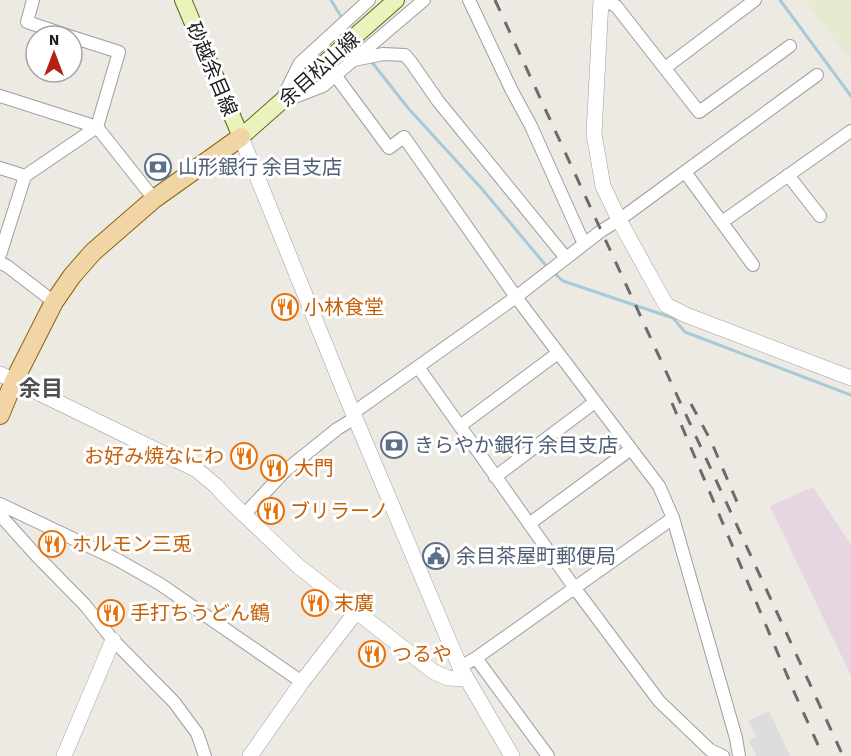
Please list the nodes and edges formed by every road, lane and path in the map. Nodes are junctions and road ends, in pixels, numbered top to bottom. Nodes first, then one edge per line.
1 (33, 0) edge
2 (183, 0) edge
3 (369, 0) edge
4 (396, 0) edge
5 (424, 0) edge
6 (469, 0) edge
7 (601, 0) edge
8 (755, 0) edge
9 (33, 24) edge
10 (84, 41) edge
11 (790, 46) dead end
12 (354, 60) junction
13 (665, 68) junction
14 (335, 75) junction
15 (817, 75) dead end
16 (0, 96) edge
17 (280, 103) junction
18 (97, 127) junction
19 (851, 131) edge
20 (241, 137) junction
21 (0, 168) edge
22 (685, 172) junction
23 (788, 175) junction
24 (25, 176) junction
25 (154, 199) junction
26 (820, 216) dead end
27 (619, 220) junction
28 (722, 222) junction
29 (584, 244) junction
30 (0, 255) edge
31 (566, 258) junction
32 (0, 263) edge
33 (753, 265) dead end
34 (516, 297) junction
35 (54, 302) junction
36 (558, 353) junction
37 (418, 368) junction
38 (7, 377) edge
39 (851, 378) edge
40 (595, 402) junction
41 (0, 415) edge
42 (354, 415) junction
43 (460, 426) junction
44 (631, 449) junction
45 (495, 477) junction
46 (0, 504) edge
47 (0, 515) edge
48 (244, 515) junction
49 (673, 518) junction
50 (529, 524) junction
51 (574, 587) junction
52 (356, 612) junction
53 (113, 640) junction
54 (476, 658) junction
55 (464, 673) junction
56 (302, 682) junction
57 (717, 755) edge
58 (64, 756) edge
59 (205, 756) edge
60 (250, 756) edge
61 (512, 756) edge
62 (548, 756) edge
63 (739, 756) edge

1 - 9 street
2 - 20 main road, 砂越余目線
3 - 17 street
4 - 17 main road, 余目松山線
5 - 12 street
6 - 29 street
7 - 13 street
7 - 27 street
8 - 13 street
10 - 18 street
11 - 13 street
12 - 14 street
12 - 31 street
14 - 17 street
14 - 34 street
15 - 22 street
16 - 18 street
17 - 20 main road, 余目松山線
18 - 24 street
18 - 25 street
19 - 23 street
20 - 25 main road
20 - 42 street
21 - 24 street
22 - 27 street
22 - 28 street
23 - 26 street
23 - 28 street
24 - 30 street
25 - 35 main road
27 - 29 street
27 - 39 street
28 - 33 street
29 - 31 street
31 - 34 street
32 - 35 street
34 - 36 street
34 - 37 street
35 - 38 main road
36 - 40 street
36 - 43 street
37 - 42 street
37 - 43 street
38 - 41 main road
38 - 48 street
40 - 44 street
40 - 45 street
42 - 48 street
42 - 55 street
43 - 45 street
44 - 49 street
44 - 50 street
45 - 50 street
46 - 56 street
47 - 53 street
48 - 52 street
49 - 51 street
49 - 63 street
50 - 51 street
51 - 54 street
51 - 57 street
52 - 55 street
52 - 56 street
53 - 58 street
53 - 59 street
54 - 55 street
54 - 62 street
55 - 61 street
56 - 60 street

